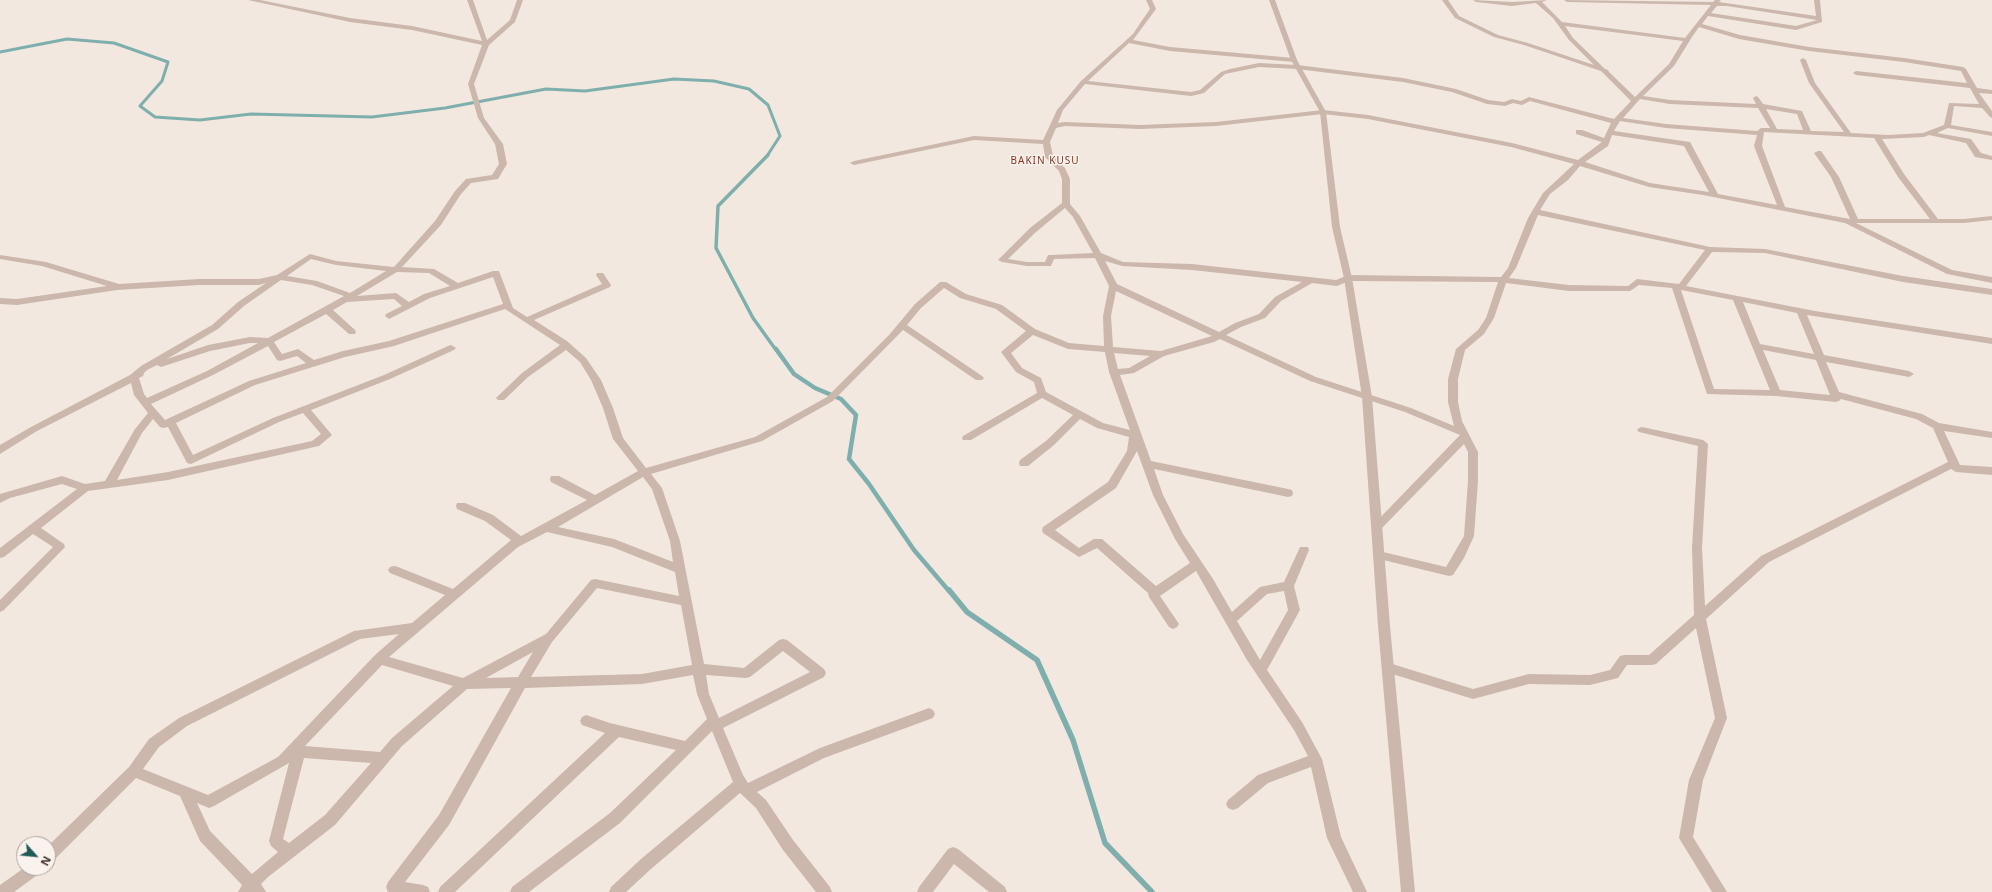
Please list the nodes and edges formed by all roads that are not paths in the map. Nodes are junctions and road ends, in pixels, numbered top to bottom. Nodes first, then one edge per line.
1 (251, 0) edge
2 (470, 0) edge
3 (520, 0) edge
4 (1149, 0) edge
5 (1272, 0) edge
6 (1445, 0) edge
7 (1476, 0) edge
8 (1567, 0) edge
9 (1816, 0) edge
10 (1540, 1) edge
11 (1717, 2) edge
12 (1708, 14) junction
13 (1820, 18) junction
14 (1560, 24) junction
15 (1698, 25) junction
16 (1686, 40) junction
17 (1127, 41) junction
18 (486, 44) junction
19 (1803, 60) dead end
20 (1295, 63) junction
21 (1606, 71) junction
22 (1856, 73) dead end
23 (1083, 82) junction
24 (1973, 88) junction
25 (1992, 92) edge
26 (1756, 98) dead end
27 (1636, 99) junction
28 (1760, 106) junction
29 (1984, 106) junction
30 (1323, 112) junction
31 (1992, 116) edge
32 (1617, 120) junction
33 (1054, 126) junction
34 (1947, 126) junction
35 (1775, 131) junction
36 (1579, 132) dead end
37 (1760, 133) junction
38 (1928, 133) junction
39 (1808, 134) junction
40 (1992, 134) edge
41 (1850, 136) junction
42 (1609, 137) junction
43 (1878, 137) junction
44 (1046, 142) junction
45 (1818, 153) dead end
46 (1992, 158) edge
47 (854, 162) dead end
48 (1579, 163) junction
49 (1715, 196) junction
50 (1066, 204) junction
51 (1782, 209) junction
52 (1537, 212) junction
53 (1992, 218) edge
54 (1845, 221) junction
55 (1936, 221) junction
56 (1855, 222) junction
57 (1710, 249) junction
58 (1098, 255) junction
59 (0, 257) edge
60 (396, 269) junction
61 (600, 275) dead end
62 (279, 277) junction
63 (1348, 278) junction
64 (1503, 280) junction
65 (1992, 280) edge
66 (1309, 281) junction
67 (457, 286) junction
68 (1113, 286) junction
69 (117, 287) junction
70 (1678, 287) junction
71 (1992, 292) edge
72 (348, 297) junction
73 (1737, 298) junction
74 (0, 301) edge
75 (508, 305) junction
76 (408, 306) junction
77 (327, 310) junction
78 (1801, 312) junction
79 (389, 316) dead end
80 (527, 320) junction
81 (901, 325) junction
82 (352, 332) dead end
83 (1032, 332) junction
84 (1222, 335) junction
85 (269, 340) junction
86 (1992, 341) edge
87 (566, 344) junction
88 (1756, 346) junction
89 (451, 348) dead end
90 (1109, 348) junction
91 (1161, 354) junction
92 (1819, 357) junction
93 (313, 364) junction
94 (1114, 372) junction
95 (1909, 374) dead end
96 (134, 376) junction
97 (979, 378) dead end
98 (1776, 393) junction
99 (1042, 394) junction
100 (1835, 394) junction
101 (1367, 397) junction
102 (501, 398) dead end
103 (145, 402) junction
104 (305, 409) junction
105 (153, 413) junction
106 (1079, 415) junction
107 (170, 422) junction
108 (1937, 426) junction
109 (1642, 430) dead end
110 (1134, 433) junction
111 (1464, 435) junction
112 (1992, 435) edge
113 (967, 438) dead end
114 (0, 450) edge
115 (1024, 463) dead end
116 (1146, 464) junction
117 (1954, 464) junction
118 (1992, 471) edge
119 (644, 472) junction
120 (554, 479) dead end
121 (109, 484) junction
122 (85, 488) junction
123 (1288, 493) dead end
124 (0, 499) edge
125 (595, 500) junction
126 (461, 506) dead end
127 (1377, 526) junction
128 (33, 528) junction
129 (545, 528) junction
130 (520, 541) junction
131 (1304, 550) dead end
132 (0, 554) edge
133 (1379, 556) junction
134 (1197, 564) junction
135 (394, 570) dead end
136 (681, 570) junction
137 (1288, 586) junction
138 (1156, 593) junction
139 (454, 594) junction
140 (687, 602) junction
141 (0, 607) edge
142 (1700, 619) junction
143 (1231, 620) junction
144 (1173, 624) dead end
145 (415, 626) junction
146 (550, 637) junction
147 (379, 659) junction
148 (1388, 668) junction
149 (699, 669) junction
150 (1261, 670) junction
151 (522, 682) junction
152 (464, 684) junction
153 (929, 714) dead end
154 (586, 721) dead end
155 (715, 723) junction
156 (616, 731) junction
157 (688, 747) junction
158 (296, 751) junction
159 (383, 758) junction
160 (1316, 759) junction
161 (134, 771) junction
162 (744, 788) junction
163 (185, 792) junction
164 (1233, 804) dead end
165 (56, 848) edge
166 (289, 852) junction
167 (24, 876) edge
168 (252, 889) edge
169 (2, 892) edge
170 (423, 892) edge
171 (445, 892) edge
172 (517, 892) edge
173 (616, 892) edge
174 (825, 892) edge
175 (924, 892) edge
176 (1000, 892) edge
177 (1360, 892) edge
178 (1408, 892) edge
179 (1720, 892) edge

1 - 18 street
2 - 18 street
3 - 18 street
4 - 17 street
5 - 20 street
6 - 21 street
7 - 10 street
8 - 11 street
9 - 13 street
10 - 14 street
11 - 12 street
11 - 13 street
12 - 13 street
12 - 15 street
14 - 16 street
14 - 21 street
15 - 16 street
15 - 24 street
16 - 27 street
17 - 20 street
17 - 23 street
18 - 60 street
19 - 41 street
20 - 23 street
20 - 30 street
20 - 32 street
21 - 27 street
22 - 24 street
23 - 33 street
24 - 25 street
24 - 29 street
26 - 28 street
27 - 28 street
27 - 32 street
28 - 35 street
28 - 39 street
29 - 31 street
29 - 34 street
30 - 33 street
30 - 48 street
30 - 63 street
32 - 37 street
32 - 42 street
33 - 44 street
34 - 38 street
34 - 40 street
35 - 37 street
35 - 39 street
36 - 42 street
37 - 51 street
38 - 43 street
38 - 46 street
39 - 41 street
41 - 43 street
42 - 48 street
42 - 49 street
43 - 55 street
44 - 47 street
44 - 50 street
45 - 56 street
48 - 49 street
48 - 52 street
49 - 51 street
50 - 58 street
50 - 58 street
51 - 54 street
52 - 57 street
52 - 64 street
53 - 55 street
54 - 56 street
54 - 65 street
55 - 56 street
57 - 70 street
57 - 71 street
58 - 66 street
58 - 68 street
59 - 69 street
60 - 62 street
60 - 67 street
60 - 72 street
61 - 80 street
62 - 69 street
62 - 72 street
62 - 96 street
63 - 64 street
63 - 66 street
63 - 101 street
64 - 70 street
64 - 111 street
66 - 84 street
67 - 75 street
67 - 76 street
68 - 84 street
68 - 90 street
69 - 74 street
70 - 73 street
70 - 98 street
72 - 76 street
72 - 77 street
73 - 78 street
73 - 88 street
75 - 80 street
75 - 93 street
76 - 79 street
77 - 82 street
77 - 85 street
78 - 86 street
78 - 92 street
80 - 87 street
81 - 83 street
81 - 97 street
81 - 119 street
83 - 90 street
83 - 99 street
84 - 91 street
84 - 101 street
85 - 93 street
85 - 96 street
85 - 103 street
87 - 102 street
87 - 119 street
88 - 92 street
88 - 98 street
89 - 104 street
90 - 91 street
90 - 94 street
91 - 94 street
92 - 95 street
92 - 100 street
93 - 107 street
94 - 110 street
96 - 103 street
96 - 114 street
98 - 100 street
99 - 106 street
99 - 113 street
100 - 108 street
101 - 111 street
101 - 127 street
103 - 105 street
104 - 107 street
104 - 121 street
105 - 107 street
105 - 121 street
106 - 110 street
106 - 115 street
108 - 112 street
108 - 117 street
109 - 142 street
110 - 116 street
110 - 138 street
111 - 127 street
111 - 133 street
116 - 123 street
116 - 134 street
117 - 118 street
117 - 142 street
119 - 125 street
119 - 136 street
120 - 125 street
121 - 122 street
122 - 124 street
122 - 128 street
125 - 129 street
126 - 130 street
127 - 133 street
128 - 132 street
128 - 141 street
129 - 130 street
129 - 136 street
130 - 139 street
131 - 137 street
133 - 148 street
134 - 138 street
134 - 143 street
135 - 139 street
136 - 140 street
137 - 143 street
137 - 150 street
138 - 144 street
139 - 145 street
140 - 146 street
140 - 149 street
142 - 148 street
142 - 179 street
143 - 150 street
145 - 147 street
145 - 161 street
146 - 151 street
146 - 152 street
147 - 152 street
147 - 158 street
148 - 178 street
149 - 151 street
149 - 155 street
149 - 155 street
150 - 160 street
151 - 152 street
151 - 170 street
152 - 159 street
153 - 162 street
154 - 156 street
155 - 157 street
155 - 162 street
156 - 157 street
156 - 171 street
157 - 172 street
158 - 159 street
158 - 163 street
158 - 166 street
159 - 166 street
160 - 164 street
160 - 177 street
161 - 163 street
161 - 165 street
162 - 173 street
162 - 174 street
163 - 168 street
166 - 168 street
167 - 169 street
175 - 176 street

